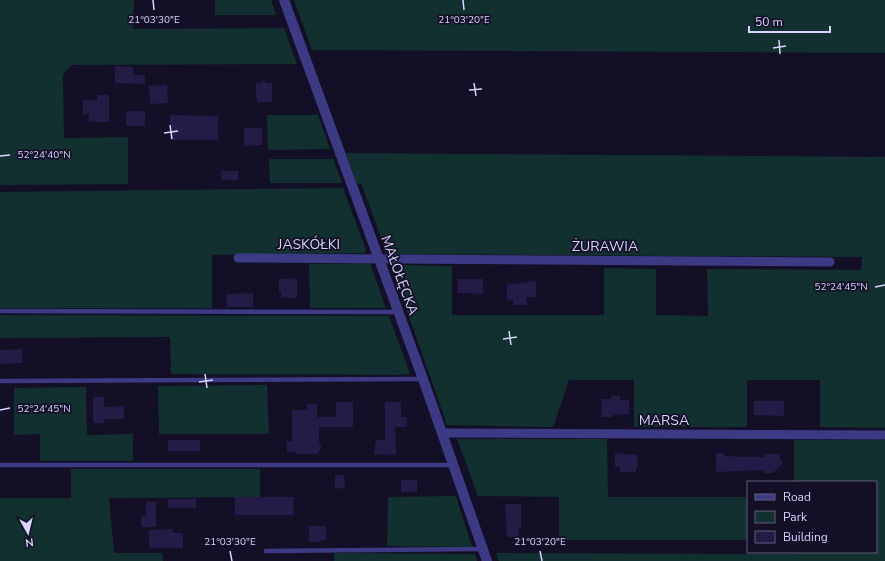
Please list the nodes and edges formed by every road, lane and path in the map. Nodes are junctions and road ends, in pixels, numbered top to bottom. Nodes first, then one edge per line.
1 (284, 0) edge
2 (238, 258) dead end
3 (379, 258) junction
4 (830, 262) dead end
5 (0, 311) edge
6 (398, 312) junction
7 (423, 379) junction
8 (0, 381) edge
9 (442, 434) junction
10 (885, 435) edge
11 (0, 465) edge
12 (454, 465) junction
13 (483, 549) junction
14 (266, 551) dead end
15 (487, 561) edge

1 - 3 street, MAŁOŁĘCKA
2 - 3 street, JASKÓŁKI
3 - 4 street, ŻURAWIA
3 - 6 street, MAŁOŁĘCKA
5 - 6 lane
6 - 7 street, MAŁOŁĘCKA
7 - 8 lane
7 - 9 street, MAŁOŁĘCKA
9 - 10 street, MARSA
9 - 12 street, MAŁOŁĘCKA
11 - 12 lane
12 - 13 street, MAŁOŁĘCKA
13 - 14 lane
13 - 15 street, MAŁOŁĘCKA

